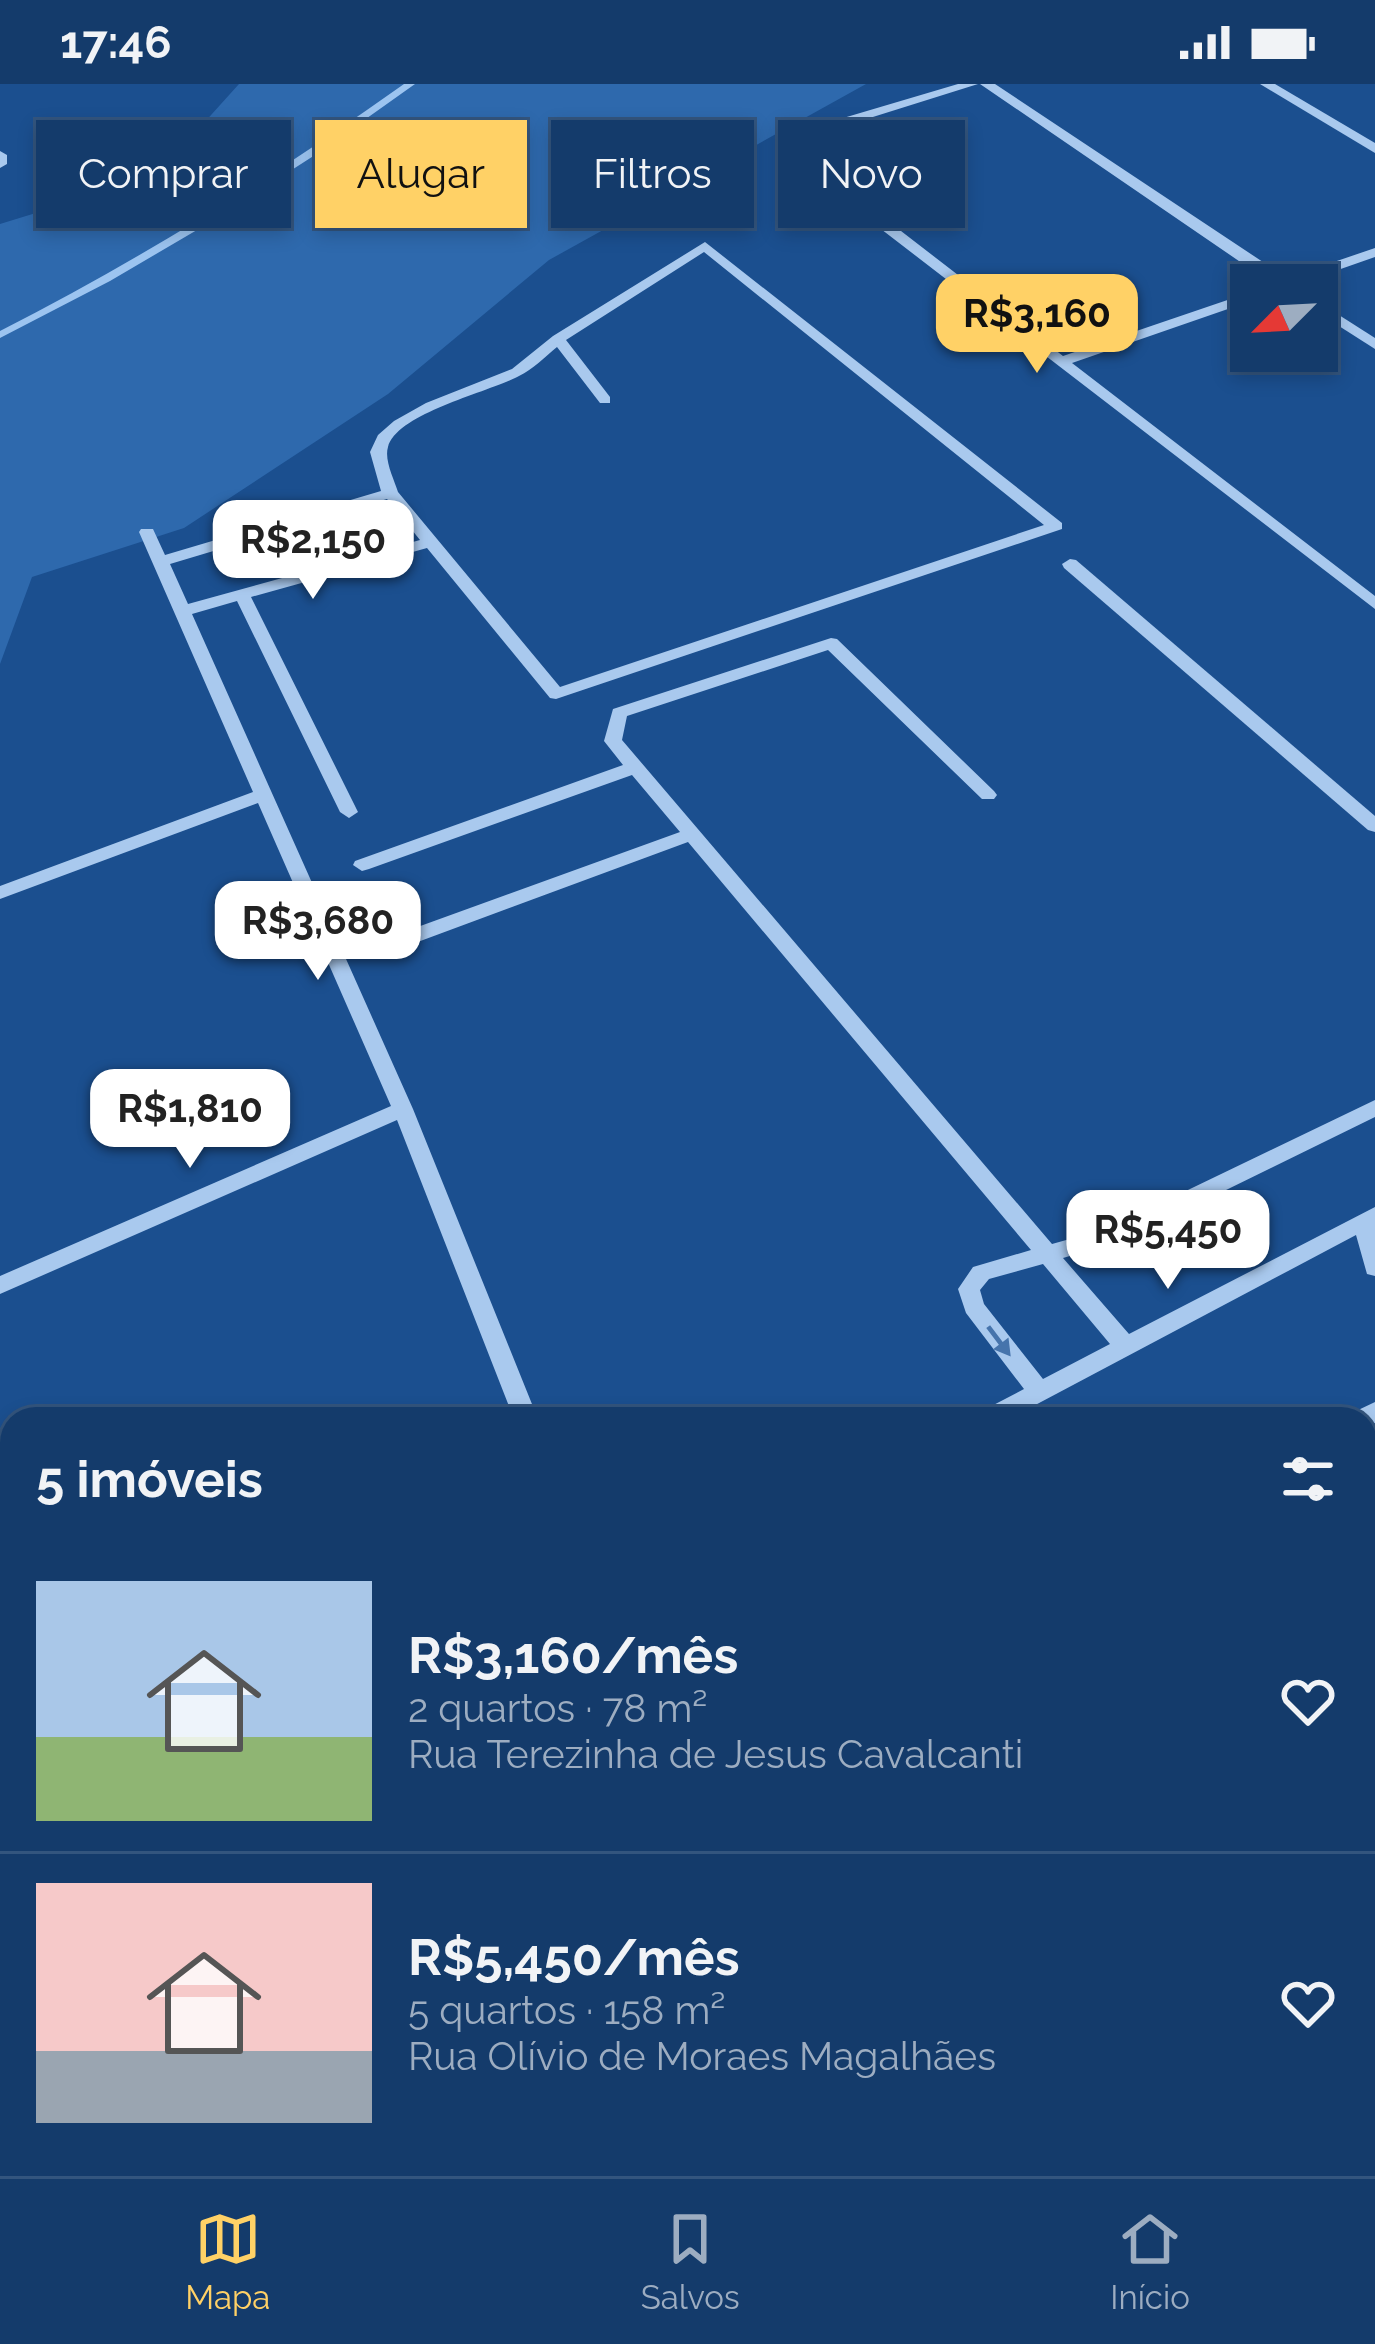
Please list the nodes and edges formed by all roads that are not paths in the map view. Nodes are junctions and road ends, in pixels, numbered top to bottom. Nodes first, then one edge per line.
1 (972, 84) edge
2 (986, 84) edge
3 (1266, 84) edge
4 (1375, 149) edge
5 (1375, 252) edge
6 (1255, 264) edge
7 (1338, 265) edge
8 (1230, 303) edge
9 (1338, 319) edge
10 (558, 340) junction
11 (1375, 345) edge
12 (1060, 362) junction
13 (605, 400) dead end
14 (390, 493) junction
15 (146, 532) dead end
16 (430, 542) junction
17 (159, 562) junction
18 (1070, 565) dead end
19 (242, 595) junction
20 (1375, 604) edge
21 (182, 611) junction
22 (635, 767) junction
23 (266, 794) junction
24 (988, 795) dead end
25 (349, 812) dead end
26 (1375, 826) edge
27 (692, 834) junction
28 (362, 865) dead end
29 (0, 893) edge
30 (408, 938) dead end
31 (403, 1108) junction
32 (1375, 1108) edge
33 (1369, 1218) edge
34 (1047, 1255) junction
35 (1375, 1268) edge
36 (0, 1285) edge
37 (1126, 1347) junction
38 (1039, 1392) junction
39 (521, 1407) edge
40 (1011, 1407) edge

1 - 12 street
2 - 6 street
3 - 4 street
5 - 7 street
8 - 12 street
9 - 11 street
10 - 13 street
10 - 14 street
10 - 16 street
12 - 20 street
14 - 16 street
14 - 17 street
15 - 17 street
16 - 19 street
17 - 21 street
18 - 26 street
19 - 21 street
19 - 25 street
21 - 23 street
22 - 24 street
22 - 27 street
22 - 28 street
23 - 29 street
23 - 31 street
27 - 30 street
27 - 34 street
31 - 36 street
31 - 39 street
32 - 34 street
33 - 35 street
33 - 37 street
34 - 37 street
34 -> 38 street
37 - 38 street
38 - 40 street

